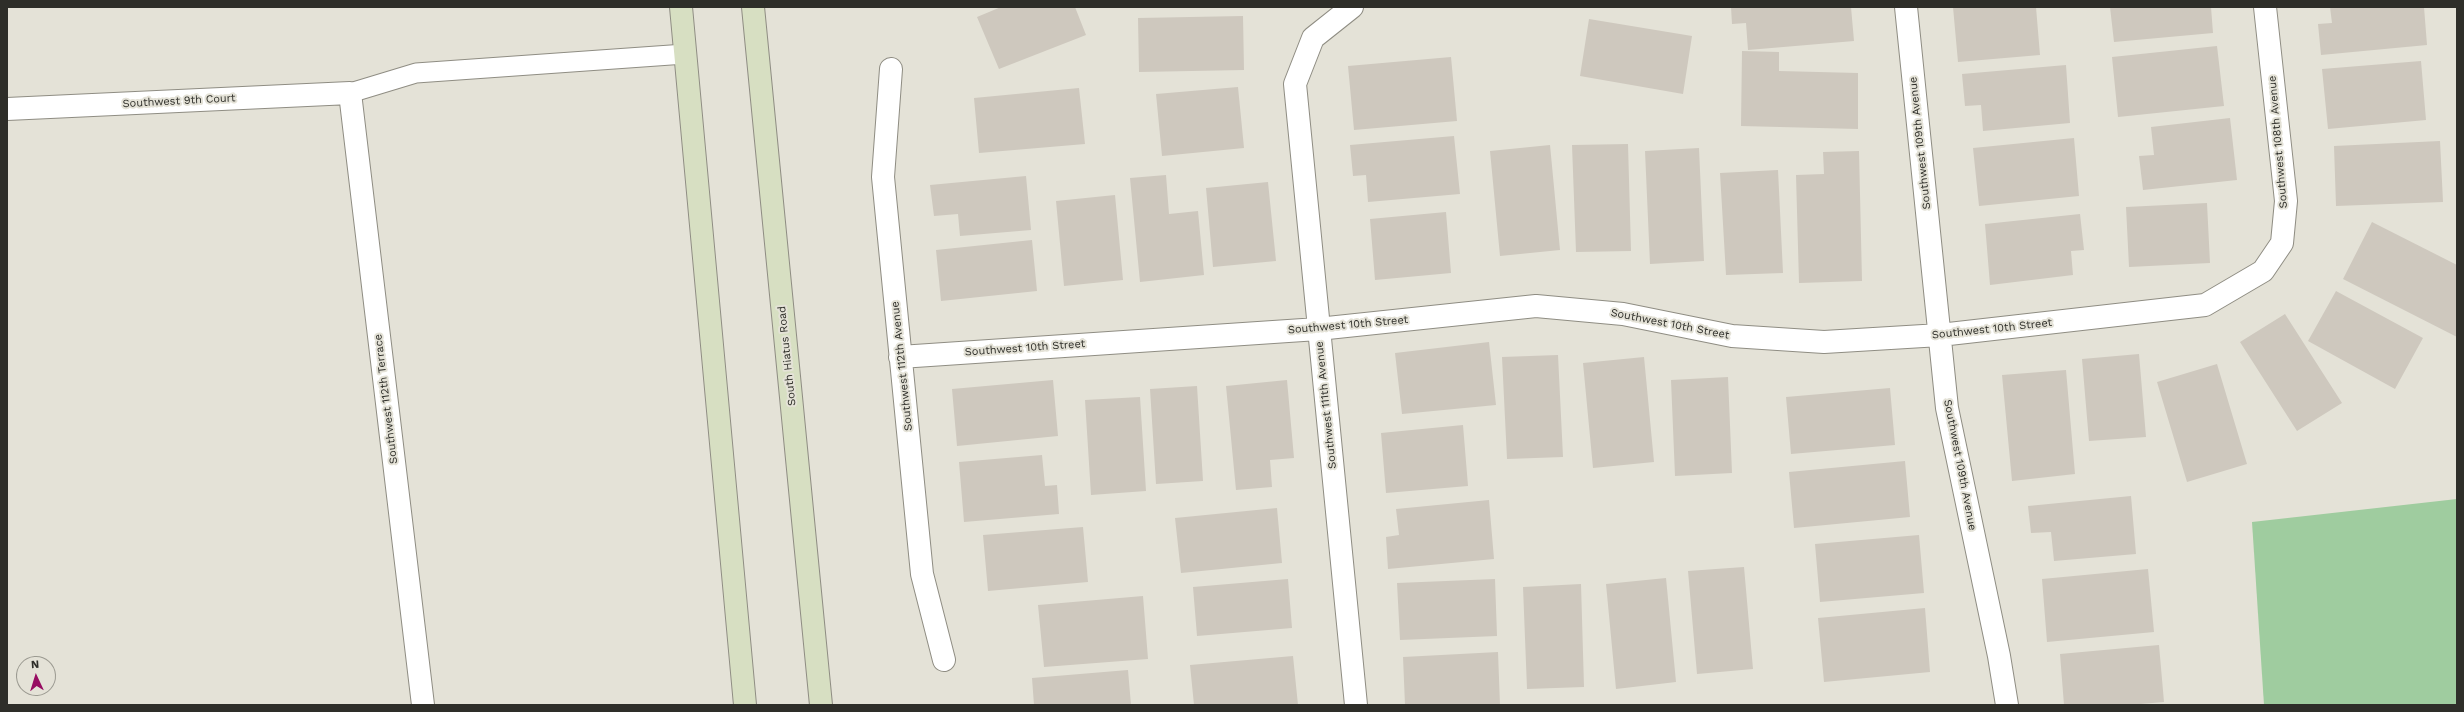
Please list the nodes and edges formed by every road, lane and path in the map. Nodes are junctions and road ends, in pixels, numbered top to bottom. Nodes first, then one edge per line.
1 (681, 7) edge
2 (753, 7) edge
3 (1352, 7) edge
4 (1906, 7) edge
5 (2265, 7) edge
6 (684, 54) junction
7 (891, 70) dead end
8 (350, 93) junction
9 (7, 109) edge
10 (2263, 271) joint
11 (1318, 329) junction
12 (1940, 335) junction
13 (900, 357) junction
14 (944, 660) dead end
15 (423, 705) edge
16 (746, 705) edge
17 (821, 705) edge
18 (1356, 705) edge
19 (2007, 705) edge

1 - 6 main road
2 - 17 main road, South Hiatus Road
3 - 11 street, Southwest 111th Avenue
4 - 12 street, Southwest 109th Avenue
5 - 10 street, Southwest 108th Avenue
6 - 8 lane
6 - 16 main road
7 - 13 street, Southwest 112th Avenue
8 - 9 street, Southwest 9th Court
8 - 15 street, Southwest 112th Terrace
10 - 12 street, Southwest 10th Street
11 - 12 street, Southwest 10th Street
11 - 13 street, Southwest 10th Street
11 - 18 street, Southwest 111th Avenue
12 - 19 street, Southwest 109th Avenue
13 - 14 street, Southwest 112th Avenue

